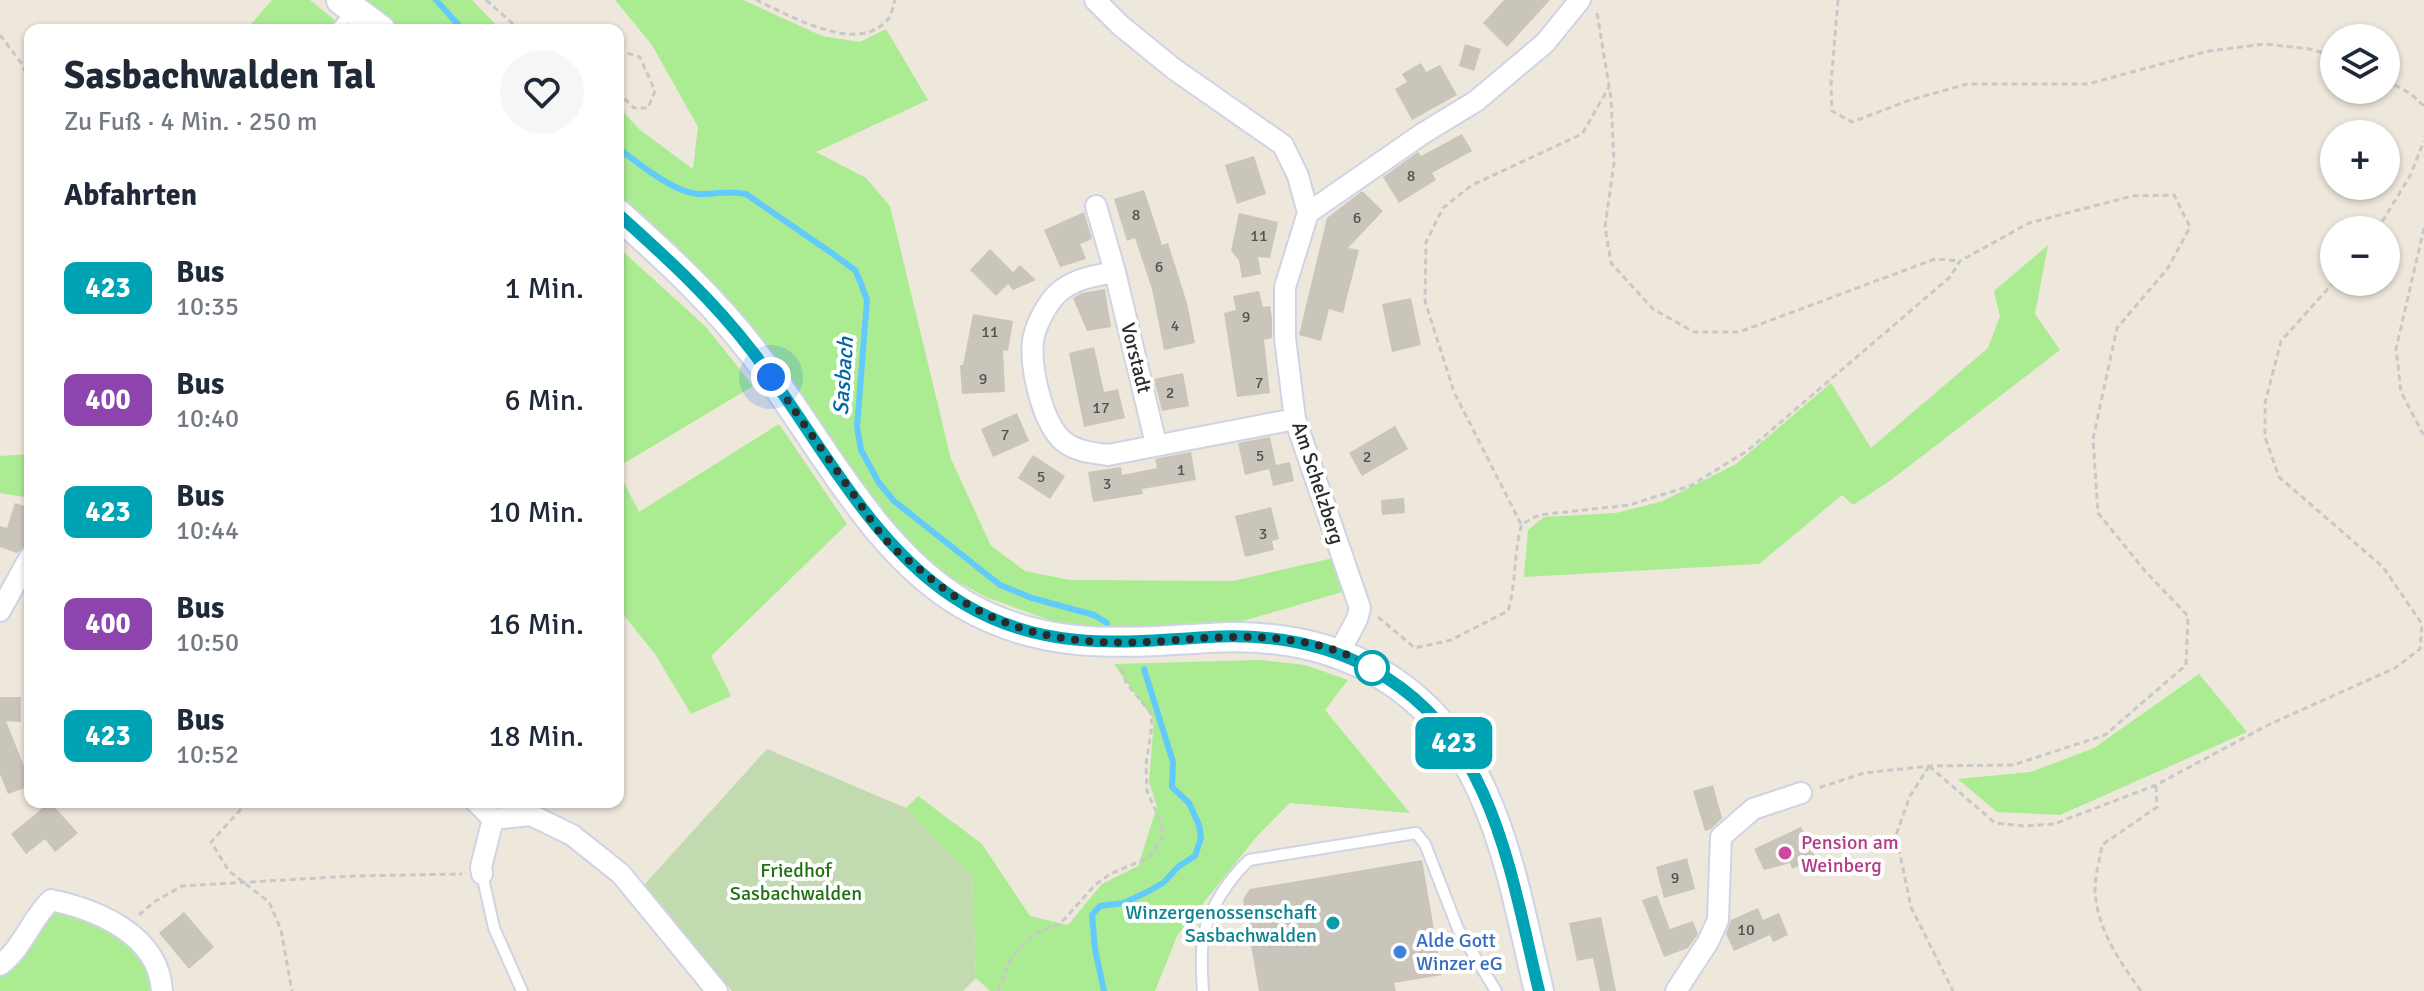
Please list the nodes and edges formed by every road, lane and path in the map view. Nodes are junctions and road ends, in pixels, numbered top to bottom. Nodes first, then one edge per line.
1 (486, 0) edge
2 (756, 0) edge
3 (895, 0) edge
4 (1095, 0) edge
5 (1580, 0) edge
6 (1594, 0) edge
7 (1838, 0) edge
8 (344, 13) edge
9 (368, 24) edge
10 (513, 24) edge
11 (0, 35) edge
12 (2320, 52) edge
13 (624, 54) edge
14 (24, 68) edge
15 (1609, 87) junction
16 (2400, 88) edge
17 (624, 98) edge
18 (2424, 106) edge
19 (2424, 141) edge
20 (1096, 206) dead end
21 (1308, 213) junction
22 (2386, 216) edge
23 (624, 220) edge
24 (2424, 228) edge
25 (1960, 261) junction
26 (1115, 272) junction
27 (2321, 296) edge
28 (1295, 419) junction
29 (2424, 436) edge
30 (1156, 444) junction
31 (1522, 524) junction
32 (24, 568) edge
33 (1360, 608) junction
34 (0, 611) edge
35 (1339, 653) junction
36 (1117, 659) dead end
37 (1929, 766) junction
38 (2156, 785) junction
39 (1801, 793) joint
40 (242, 808) edge
41 (482, 808) edge
42 (493, 819) junction
43 (482, 874) junction
44 (247, 884) junction
45 (124, 928) junction
46 (0, 965) edge
47 (162, 991) edge
48 (292, 991) edge
49 (522, 991) edge
50 (717, 991) edge
51 (998, 991) edge
52 (1203, 991) edge
53 (1496, 991) edge
54 (1539, 991) edge
55 (1676, 991) edge
56 (1953, 991) edge
57 (2141, 991) edge

1 - 10 path
2 - 3 path
4 - 21 street
5 - 21 street
6 - 15 path
7 - 12 path
8 - 9 main road
11 - 14 path
13 - 17 path
15 - 25 path
15 - 31 path
16 - 18 path
19 - 22 path
20 - 26 street, Vorstadt
21 - 28 street, Am Schelzberg
23 - 35 main road
24 - 29 path
25 - 31 path
25 - 37 path
26 - 30 street, Vorstadt
26 - 30 street
27 - 38 path
28 - 30 street
28 - 33 street, Am Schelzberg
31 - 33 path
32 - 34 street
33 - 35 street
35 - 54 main road
36 - 51 path
37 - 38 path
37 - 39 path
37 - 56 path
38 - 57 path
39 - 55 street
40 - 44 path
41 - 42 street
42 - 43 street
42 - 50 street
43 - 44 path
43 - 49 lane
44 - 45 path
44 - 48 path
45 - 46 street
45 - 47 street
52 - 53 lane

